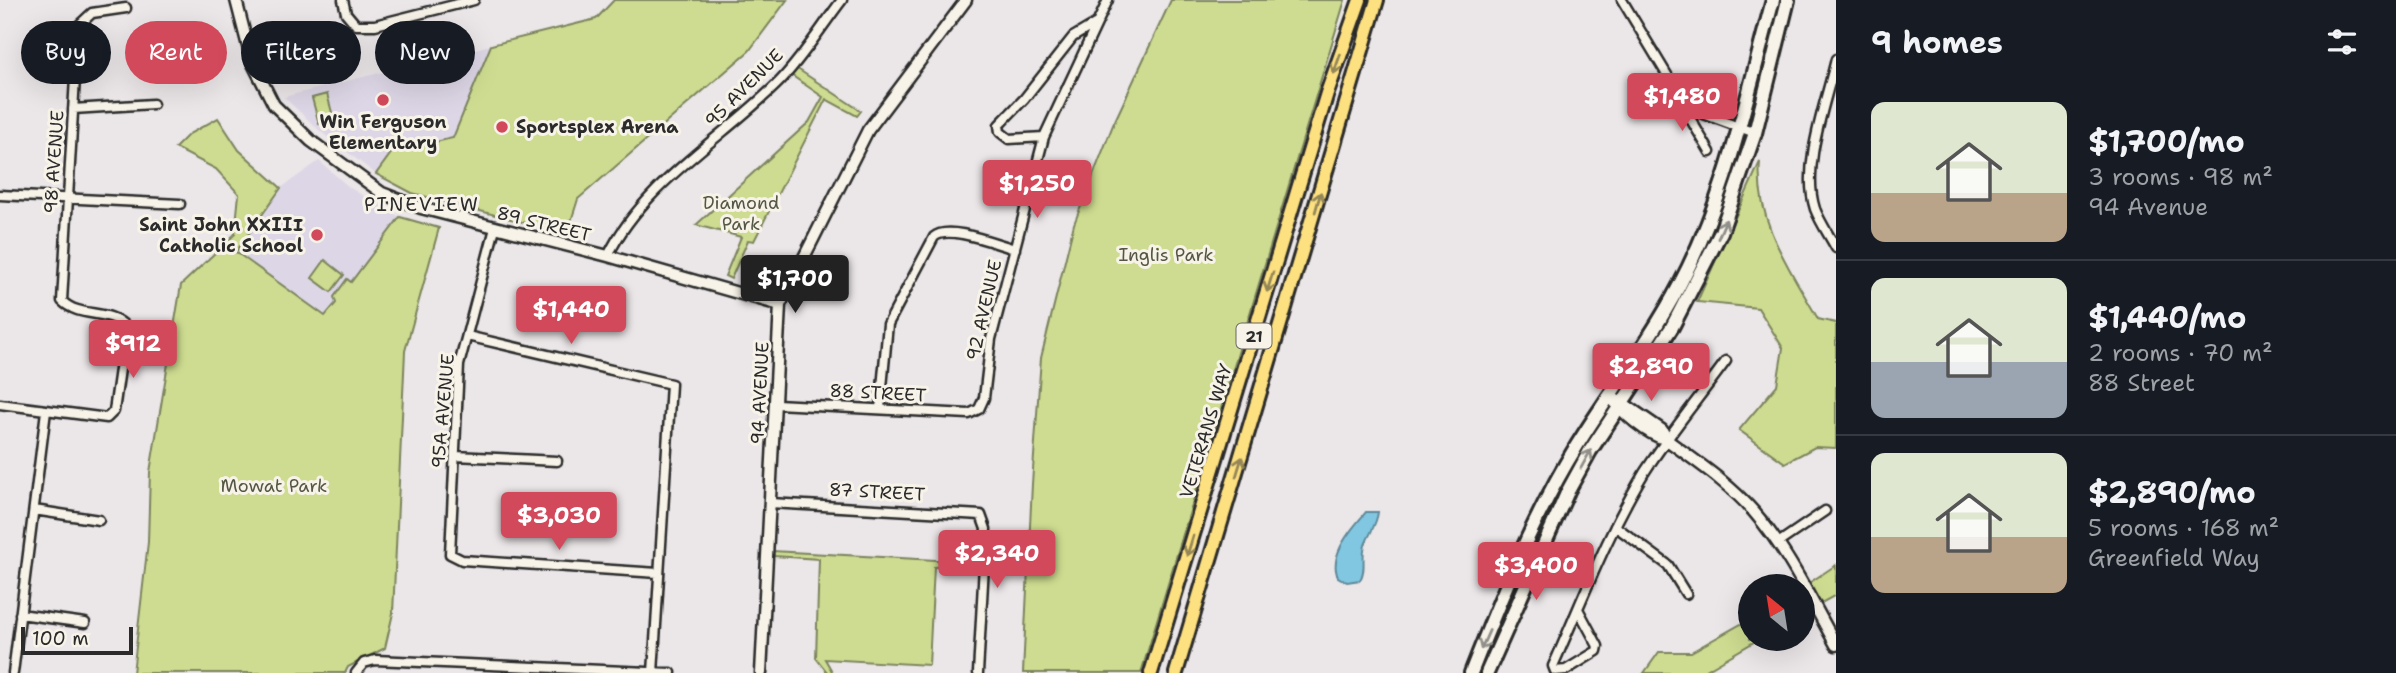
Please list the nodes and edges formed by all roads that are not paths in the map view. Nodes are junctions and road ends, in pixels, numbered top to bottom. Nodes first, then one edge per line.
1 (236, 0) edge
2 (343, 0) edge
3 (474, 0) edge
4 (842, 0) edge
5 (966, 0) edge
6 (1108, 0) edge
7 (1360, 0) edge
8 (1377, 0) edge
9 (1622, 0) edge
10 (1773, 0) edge
11 (1788, 0) edge
12 (126, 8) dead end
13 (1096, 24) junction
14 (1836, 60) edge
15 (1679, 99) junction
16 (153, 104) dead end
17 (73, 109) junction
18 (1741, 129) junction
19 (1755, 133) junction
20 (1044, 137) junction
21 (1710, 152) dead end
22 (0, 195) edge
23 (67, 199) junction
24 (180, 204) dead end
25 (495, 228) junction
26 (1836, 248) edge
27 (1015, 250) junction
28 (607, 256) junction
29 (780, 305) junction
30 (467, 335) junction
31 (1726, 361) dead end
32 (1609, 396) junction
33 (0, 404) edge
34 (776, 404) junction
35 (1621, 405) junction
36 (880, 409) junction
37 (979, 409) joint
38 (46, 411) junction
39 (1667, 440) junction
40 (455, 456) junction
41 (557, 461) dead end
42 (770, 503) junction
43 (34, 510) junction
44 (1825, 511) dead end
45 (99, 520) dead end
46 (1615, 526) junction
47 (1778, 543) junction
48 (658, 573) junction
49 (1686, 594) dead end
50 (1578, 609) junction
51 (20, 614) junction
52 (85, 623) dead end
53 (1836, 645) edge
54 (13, 673) edge
55 (356, 673) edge
56 (653, 673) edge
57 (671, 673) edge
58 (761, 673) edge
59 (978, 673) edge
60 (1151, 673) edge
61 (1176, 673) edge
62 (1471, 673) edge
63 (1487, 673) edge

1 - 25 street, 89 STREET
2 - 3 street
4 - 28 street, 95 AVENUE
5 - 29 street, 94 AVENUE
6 - 13 street, 92 AVENUE
7 -> 60 main road, VETERANS WAY / 21
61 -> 8 main road, 21
9 - 15 street
10 - 18 main road
11 - 19 main road
12 - 17 street, 98 AVENUE
13 - 20 street, 92 AVENUE
13 - 20 street
14 - 26 street
15 - 18 street
15 - 21 street
16 - 17 street
17 - 23 street, 98 AVENUE
18 - 19 street
18 - 32 main road
35 -> 19 main road
20 - 27 street, 92 AVENUE
22 - 23 street
23 - 24 street
23 - 38 street, 98 AVENUE
25 - 28 street, 89 STREET
25 - 30 street, 95A AVENUE
27 - 36 street
27 - 37 street, 92 AVENUE
28 - 29 street, 89 STREET
29 - 34 street, 94 AVENUE
30 - 40 street, 95A AVENUE
30 - 48 street
31 - 39 street
32 - 35 street
32 -> 62 main road
33 - 38 street
34 - 36 street, 88 STREET
34 - 42 street, 94 AVENUE
35 - 39 street
63 -> 35 main road
36 - 37 street, 88 STREET
38 - 43 street
39 - 46 street
39 - 47 street
40 - 41 street
40 - 48 street, 95A AVENUE
42 - 58 street, 94 AVENUE
42 - 59 street, 87 STREET
43 - 45 street
43 - 51 street
44 - 47 street
46 - 49 street
46 - 50 street
47 - 53 street
48 - 56 street
50 - 50 street
51 - 52 street
51 - 54 street
55 - 56 street
56 - 57 street

